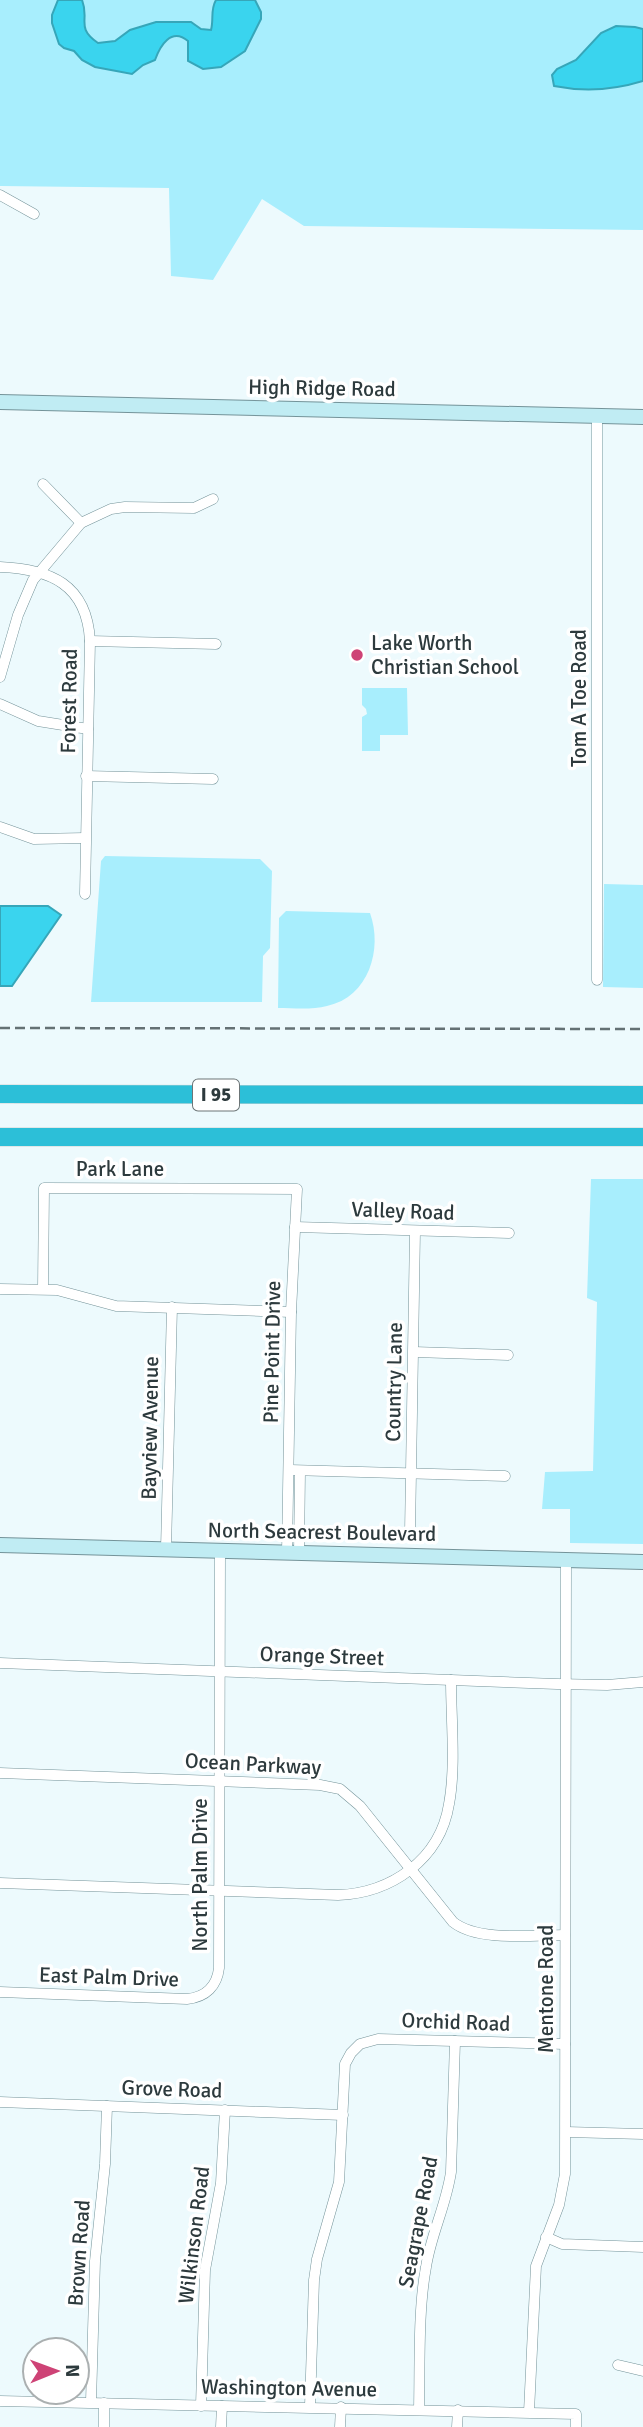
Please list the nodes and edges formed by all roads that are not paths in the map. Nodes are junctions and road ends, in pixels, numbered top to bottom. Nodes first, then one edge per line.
1 (0, 195) edge
2 (34, 214) dead end
3 (0, 402) edge
4 (597, 416) junction
5 (643, 417) edge
6 (43, 484) dead end
7 (213, 499) dead end
8 (81, 523) junction
9 (0, 567) edge
10 (42, 572) junction
11 (90, 641) junction
12 (216, 644) dead end
13 (0, 677) edge
14 (0, 704) edge
15 (88, 729) junction
16 (86, 776) junction
17 (213, 779) dead end
18 (0, 827) edge
19 (85, 838) junction
20 (85, 894) dead end
21 (597, 980) dead end
22 (0, 1094) edge
23 (643, 1096) edge
24 (0, 1138) edge
25 (643, 1138) edge
26 (297, 1189) joint
27 (295, 1227) junction
28 (415, 1231) junction
29 (509, 1233) dead end
30 (0, 1289) edge
31 (43, 1289) junction
32 (172, 1307) junction
33 (291, 1312) junction
34 (414, 1352) junction
35 (508, 1354) dead end
36 (295, 1471) junction
37 (411, 1474) junction
38 (505, 1476) dead end
39 (410, 1533) dead end
40 (0, 1545) edge
41 (166, 1549) junction
42 (219, 1551) junction
43 (293, 1553) junction
44 (566, 1560) junction
45 (643, 1562) edge
46 (0, 1664) edge
47 (220, 1672) junction
48 (451, 1680) junction
49 (643, 1682) edge
50 (566, 1684) junction
51 (0, 1773) edge
52 (219, 1781) junction
53 (412, 1870) junction
54 (0, 1883) edge
55 (219, 1891) junction
56 (565, 1935) junction
57 (213, 1987) joint
58 (0, 1992) edge
59 (455, 2041) junction
60 (565, 2044) junction
61 (0, 2102) edge
62 (107, 2106) junction
63 (225, 2110) junction
64 (343, 2115) junction
65 (566, 2132) junction
66 (643, 2134) edge
67 (546, 2237) junction
68 (643, 2247) edge
69 (618, 2365) dead end
70 (643, 2371) edge
71 (0, 2401) edge
72 (21, 2401) edge
73 (91, 2402) joint
74 (104, 2403) junction
75 (201, 2406) junction
76 (222, 2406) junction
77 (310, 2406) junction
78 (341, 2407) junction
79 (419, 2409) junction
80 (458, 2410) junction
81 (529, 2412) junction
82 (104, 2427) edge
83 (222, 2427) edge
84 (340, 2427) edge
85 (457, 2427) edge
86 (576, 2427) edge

1 - 2 street
3 - 4 street, High Ridge Road
4 - 5 street, High Ridge Road
4 - 21 street, Tom A Toe Road
6 - 8 street
7 - 8 street
8 - 10 street
9 - 10 street, Forest Road
10 - 11 street, Forest Road
10 - 13 street
11 - 12 street
11 - 15 street, Forest Road
14 - 15 street
15 - 16 street, Forest Road
16 - 17 street
16 - 19 street, Forest Road
18 - 19 street
19 - 20 street, Forest Road
22 - 23 highway, I 95
24 - 25 highway, I 95
26 - 27 street, Pine Point Drive
26 - 31 street, Park Lane
27 - 28 street, Valley Road
27 - 33 street, Pine Point Drive
28 - 29 street, Valley Road
28 - 34 street, Country Lane
30 - 31 street
31 - 32 street
32 - 33 street
32 - 41 street, Bayview Avenue
33 - 36 street, Pine Point Drive
34 - 35 street
34 - 37 street, Country Lane
36 - 37 street
36 - 43 street, Pine Point Drive
37 - 38 street
37 - 39 street, Country Lane
40 - 41 street, North Seacrest Boulevard
41 - 42 street, North Seacrest Boulevard
42 - 43 street, North Seacrest Boulevard
42 - 47 street, North Palm Drive
43 - 44 street, North Seacrest Boulevard
44 - 45 street, North Seacrest Boulevard
44 - 50 street, Mentone Road
46 - 47 street, Orange Street
47 - 48 street, Orange Street
47 - 52 street, North Palm Drive
48 - 50 street, Orange Street
48 - 53 street
49 - 50 street, Orange Street
50 - 56 street, Mentone Road
51 - 52 street, Ocean Parkway
52 - 53 street, Ocean Parkway
52 - 55 street, North Palm Drive
53 - 55 street
53 - 56 street, Ocean Parkway
54 - 55 street
55 - 57 street, North Palm Drive
56 - 60 street, Mentone Road
57 - 58 street, East Palm Drive
59 - 60 street, Orchid Road
59 - 64 street, Orchid Road
59 - 79 street, Seagrape Road
60 - 65 street, Mentone Road
61 - 62 street, Grove Road
62 - 63 street, Grove Road
62 - 73 street, Brown Road
63 - 64 street, Grove Road
63 - 75 street, Wilkinson Road
64 - 77 street
65 - 66 street
65 - 67 street, Mentone Road
67 - 68 street
67 - 81 street, Mentone Road
69 - 70 street
71 - 72 street, Washington Avenue
73 - 74 street, Washington Avenue
74 - 75 street, Washington Avenue
74 - 82 street
75 - 76 street, Washington Avenue
76 - 77 street, Washington Avenue
76 - 83 street
77 - 78 street, Washington Avenue
78 - 79 street, Washington Avenue
78 - 84 street
79 - 80 street, Washington Avenue
80 - 81 street, Washington Avenue
80 - 85 street
81 - 86 street, Washington Avenue

